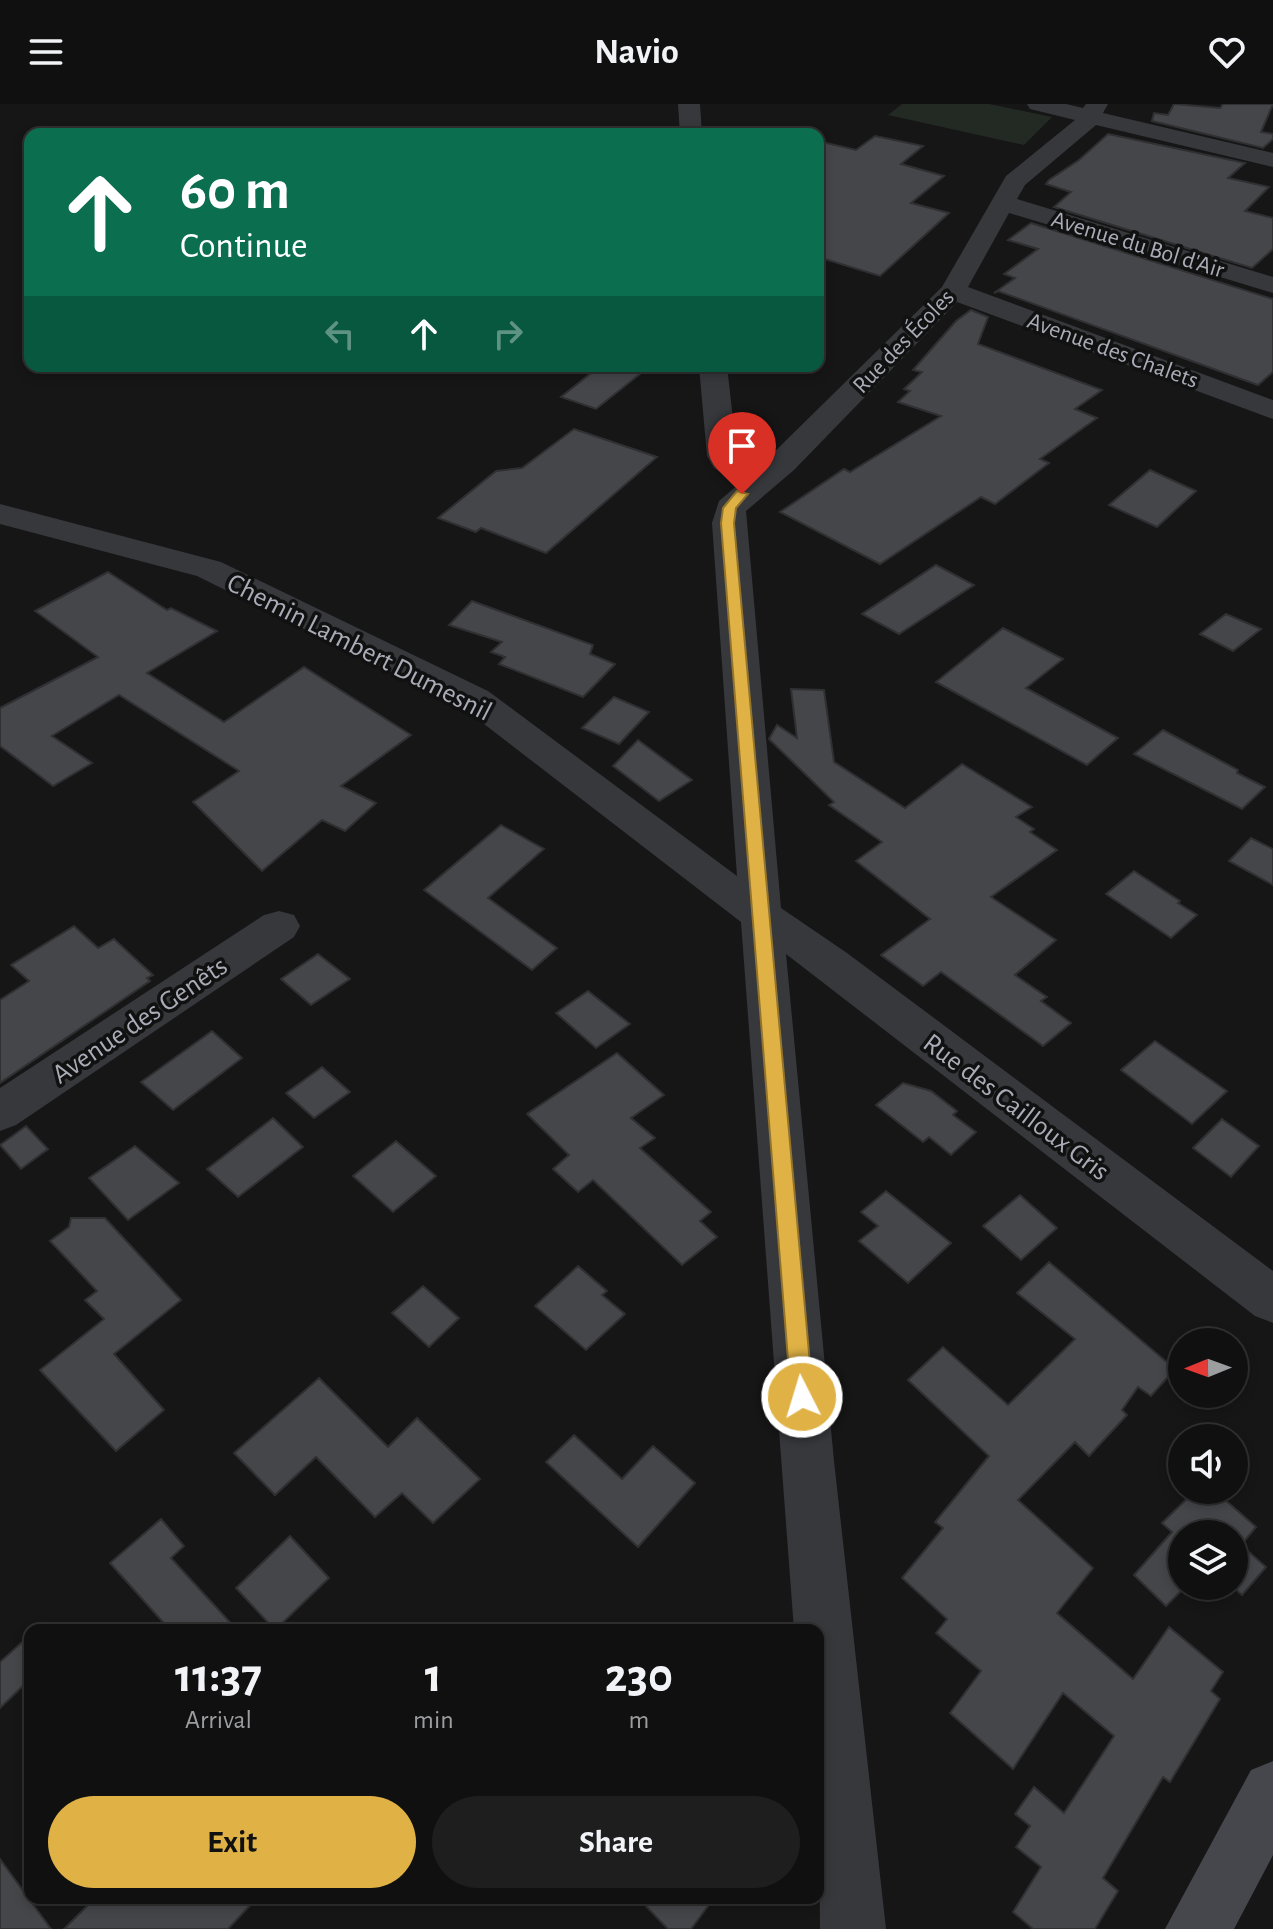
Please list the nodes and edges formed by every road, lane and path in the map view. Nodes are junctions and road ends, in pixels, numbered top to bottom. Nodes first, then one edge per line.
1 (689, 104) edge
2 (1038, 104) edge
3 (1094, 110) edge
4 (691, 128) edge
5 (1273, 160) edge
6 (1003, 203) junction
7 (1273, 285) edge
8 (953, 291) junction
9 (714, 372) edge
10 (1273, 410) edge
11 (758, 482) junction
12 (0, 514) edge
13 (759, 914) junction
14 (279, 926) dead end
15 (0, 1112) edge
16 (1273, 1300) edge
17 (823, 1624) edge
18 (824, 1630) edge
19 (1273, 1792) edge
20 (853, 1929) edge
21 (1198, 1929) edge

1 - 4 street
2 - 3 street
3 - 5 street
3 - 6 street, Rue des Écoles
6 - 7 street, Avenue du Bol d'Air
6 - 8 street, Rue des Écoles
8 - 10 street, Avenue des Chalets
8 - 11 street, Rue des Écoles
9 - 11 street
11 - 13 street, Rue des Écoles
12 - 13 street, Chemin Lambert Dumesnil
13 - 16 street, Rue des Cailloux Gris
13 - 17 street, Rue des Écoles
14 - 15 street, Avenue des Genêts
18 - 20 street, Rue des Écoles
19 - 21 main road

